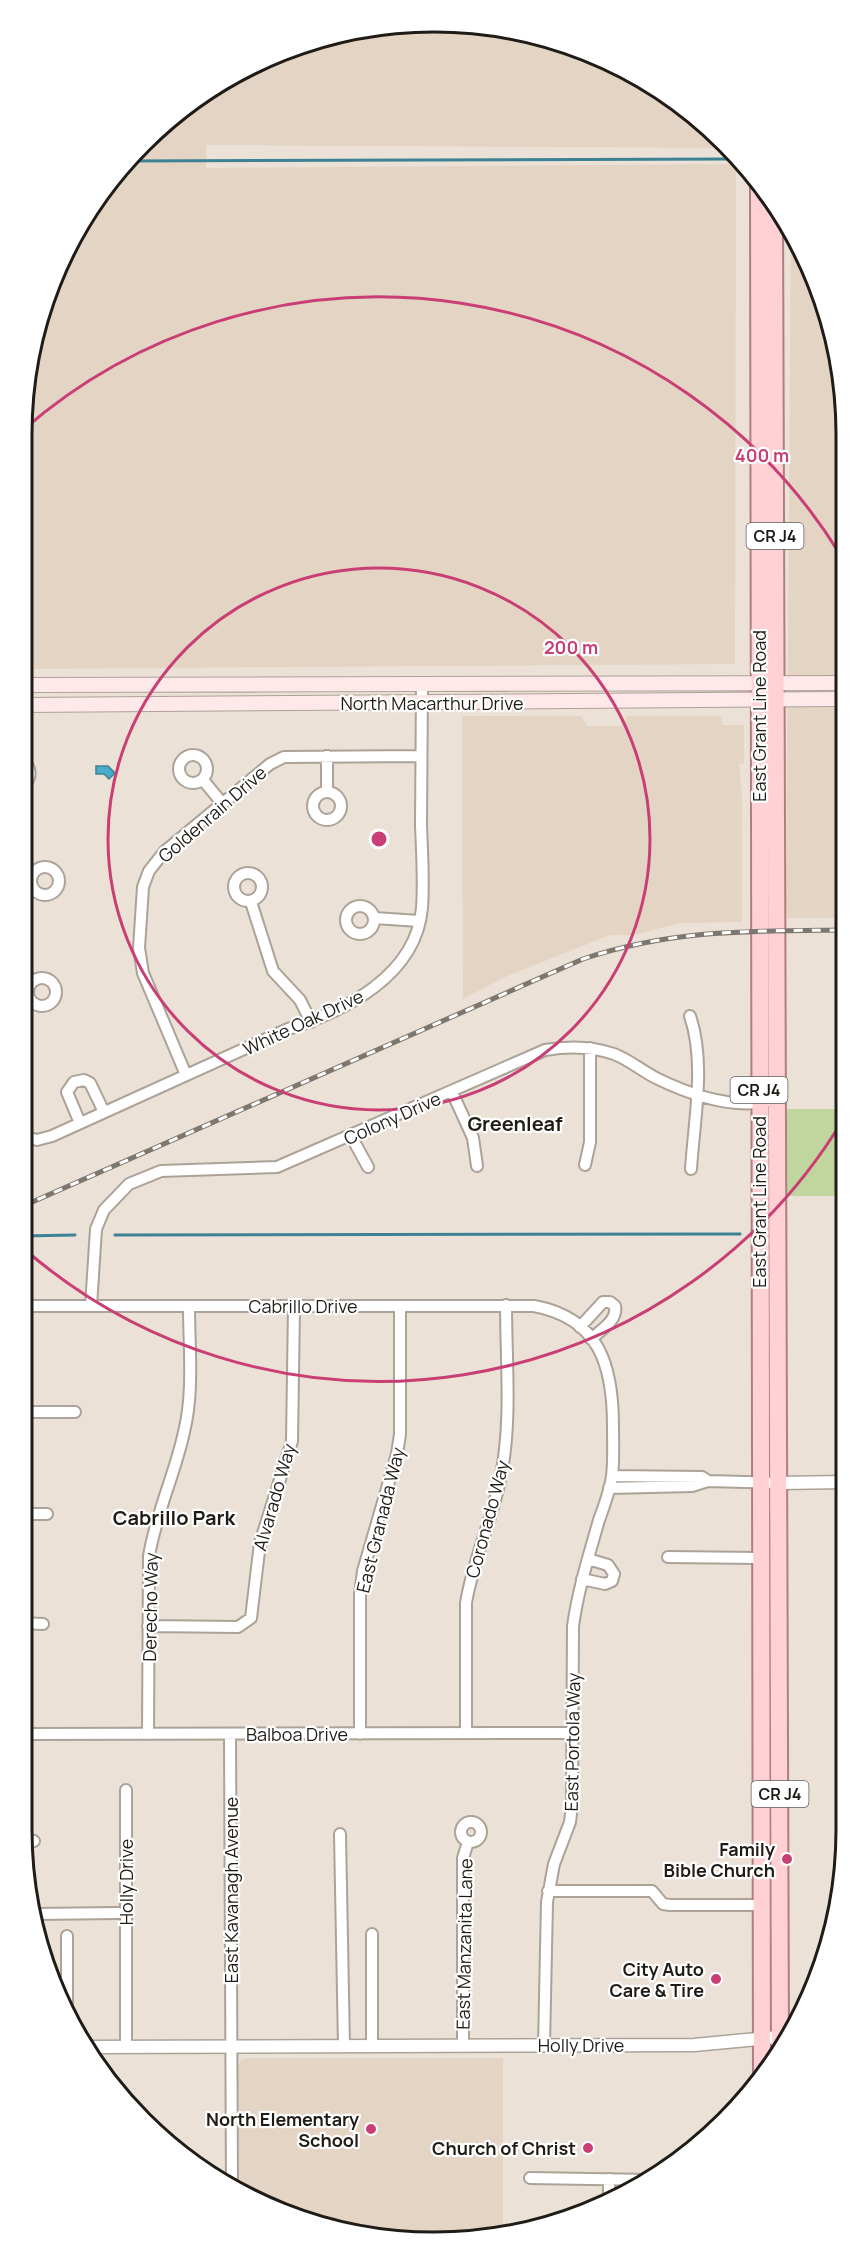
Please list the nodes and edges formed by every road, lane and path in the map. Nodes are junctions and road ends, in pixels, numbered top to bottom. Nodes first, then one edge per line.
1 (759, 198) edge
2 (774, 220) edge
3 (422, 683) junction
4 (836, 684) edge
5 (32, 685) edge
6 (759, 691) junction
7 (776, 691) junction
8 (836, 698) edge
9 (422, 703) junction
10 (32, 705) edge
11 (327, 756) junction
12 (421, 756) junction
13 (203, 780) dead end
14 (327, 792) dead end
15 (222, 803) junction
16 (250, 902) dead end
17 (375, 918) dead end
18 (419, 921) junction
19 (690, 1016) dead end
20 (311, 1022) junction
21 (590, 1048) junction
22 (186, 1075) junction
23 (452, 1092) junction
24 (696, 1093) junction
25 (777, 1100) junction
26 (759, 1103) junction
27 (104, 1112) junction
28 (80, 1123) junction
29 (351, 1136) junction
30 (32, 1139) edge
31 (585, 1165) dead end
32 (477, 1166) dead end
33 (368, 1167) dead end
34 (691, 1169) dead end
35 (506, 1305) junction
36 (32, 1306) edge
37 (91, 1306) junction
38 (189, 1306) junction
39 (294, 1306) junction
40 (400, 1306) junction
41 (580, 1327) junction
42 (591, 1338) junction
43 (32, 1412) edge
44 (75, 1412) dead end
45 (612, 1476) junction
46 (708, 1481) junction
47 (760, 1482) junction
48 (836, 1482) edge
49 (779, 1483) junction
50 (609, 1488) junction
51 (32, 1514) edge
52 (47, 1514) dead end
53 (669, 1557) dead end
54 (759, 1558) junction
55 (588, 1559) junction
56 (582, 1579) junction
57 (32, 1624) edge
58 (43, 1624) dead end
59 (148, 1626) junction
60 (466, 1733) junction
61 (572, 1733) junction
62 (32, 1734) edge
63 (148, 1734) junction
64 (230, 1734) junction
65 (360, 1734) junction
66 (126, 1790) dead end
67 (340, 1834) dead end
68 (468, 1842) dead end
69 (548, 1891) junction
70 (762, 1905) junction
71 (118, 1913) dead end
72 (40, 1914) edge
73 (372, 1934) dead end
74 (67, 1936) dead end
75 (68, 1997) edge
76 (783, 2030) edge
77 (762, 2040) junction
78 (776, 2041) edge
79 (126, 2046) junction
80 (232, 2046) junction
81 (344, 2046) junction
82 (372, 2046) junction
83 (463, 2046) junction
84 (544, 2046) junction
85 (94, 2047) edge
86 (762, 2062) edge
87 (229, 2177) edge
88 (530, 2178) dead end
89 (609, 2179) junction
90 (633, 2180) edge
91 (609, 2192) edge

1 - 6 main road, East Grant Line Road / CR J4
2 - 7 main road, East Grant Line Road / CR J4
3 - 5 main road, North Macarthur Drive
3 - 6 main road, North Macarthur Drive
3 - 9 street, White Oak Drive
4 - 7 main road, North Macarthur Drive
6 - 7 main road, North Macarthur Drive
6 - 9 main road, North Macarthur Drive
6 - 26 main road, East Grant Line Road / CR J4
7 - 8 main road, North Macarthur Drive
7 - 25 main road, East Grant Line Road / CR J4
9 - 10 main road, North Macarthur Drive
9 - 12 street, White Oak Drive
11 - 12 street, Goldenrain Drive
11 - 14 street
11 - 15 street, Goldenrain Drive
12 - 18 street, White Oak Drive
13 - 15 street
15 - 22 street, Goldenrain Drive
16 - 20 street
17 - 18 street
18 - 20 street, White Oak Drive
19 - 24 street
20 - 22 street, White Oak Drive
21 - 23 street, Colony Drive
21 - 24 street, Colony Drive
21 - 31 street
22 - 27 street, White Oak Drive
23 - 29 street, Colony Drive
23 - 32 street
24 - 26 street, Colony Drive
24 - 34 street
25 - 26 street, Colony Drive
25 - 49 main road, East Grant Line Road / CR J4
26 - 47 main road, East Grant Line Road / CR J4
27 - 28 street, White Oak Drive
27 - 28 street
28 - 30 street, White Oak Drive
29 - 33 street
29 - 37 street, Colony Drive
35 - 40 street, Cabrillo Drive
35 - 41 street, Cabrillo Drive
35 - 60 street, Coronado Way
36 - 37 street, Cabrillo Drive
37 - 38 street, Cabrillo Drive
38 - 39 street, Cabrillo Drive
38 - 59 street, Derecho Way
39 - 40 street, Cabrillo Drive
39 - 59 street, Alvarado Way
40 - 65 street, East Granada Way
41 - 42 street, Cabrillo Drive
41 - 42 street
42 - 45 street, East Portola Way
43 - 44 street
45 - 46 street
45 - 50 street, East Portola Way
46 - 47 street
46 - 50 street
47 - 49 street
47 - 54 main road, East Grant Line Road / CR J4
48 - 49 street
49 - 76 main road, East Grant Line Road / CR J4
50 - 55 street, East Portola Way
51 - 52 street
53 - 54 street
54 - 70 main road, East Grant Line Road / CR J4
55 - 56 street, East Portola Way
55 - 56 street
56 - 61 street, East Portola Way
57 - 58 street
59 - 63 street, Derecho Way
60 - 61 street, Balboa Drive
60 - 65 street, Balboa Drive
61 - 69 street, East Portola Way
62 - 63 street, Balboa Drive
63 - 64 street, Balboa Drive
64 - 65 street, Balboa Drive
64 - 80 street, East Kavanagh Avenue
66 - 79 street, Holly Drive
67 - 81 street
68 - 83 street, East Manzanita Lane
69 - 70 street
69 - 84 street, East Portola Way
70 - 77 main road, East Grant Line Road / CR J4
71 - 72 street, Holly Drive
73 - 82 street
74 - 75 street
77 - 78 street, Holly Drive
77 - 84 street, Holly Drive
77 - 86 main road, CR J4
79 - 80 street, Holly Drive
79 - 85 street, Holly Drive
80 - 81 street, Holly Drive
80 - 87 street, East Kavanagh Avenue
81 - 82 street, Holly Drive
82 - 83 street, Holly Drive
83 - 84 street, Holly Drive
88 - 89 street
89 - 90 street
89 - 91 street

